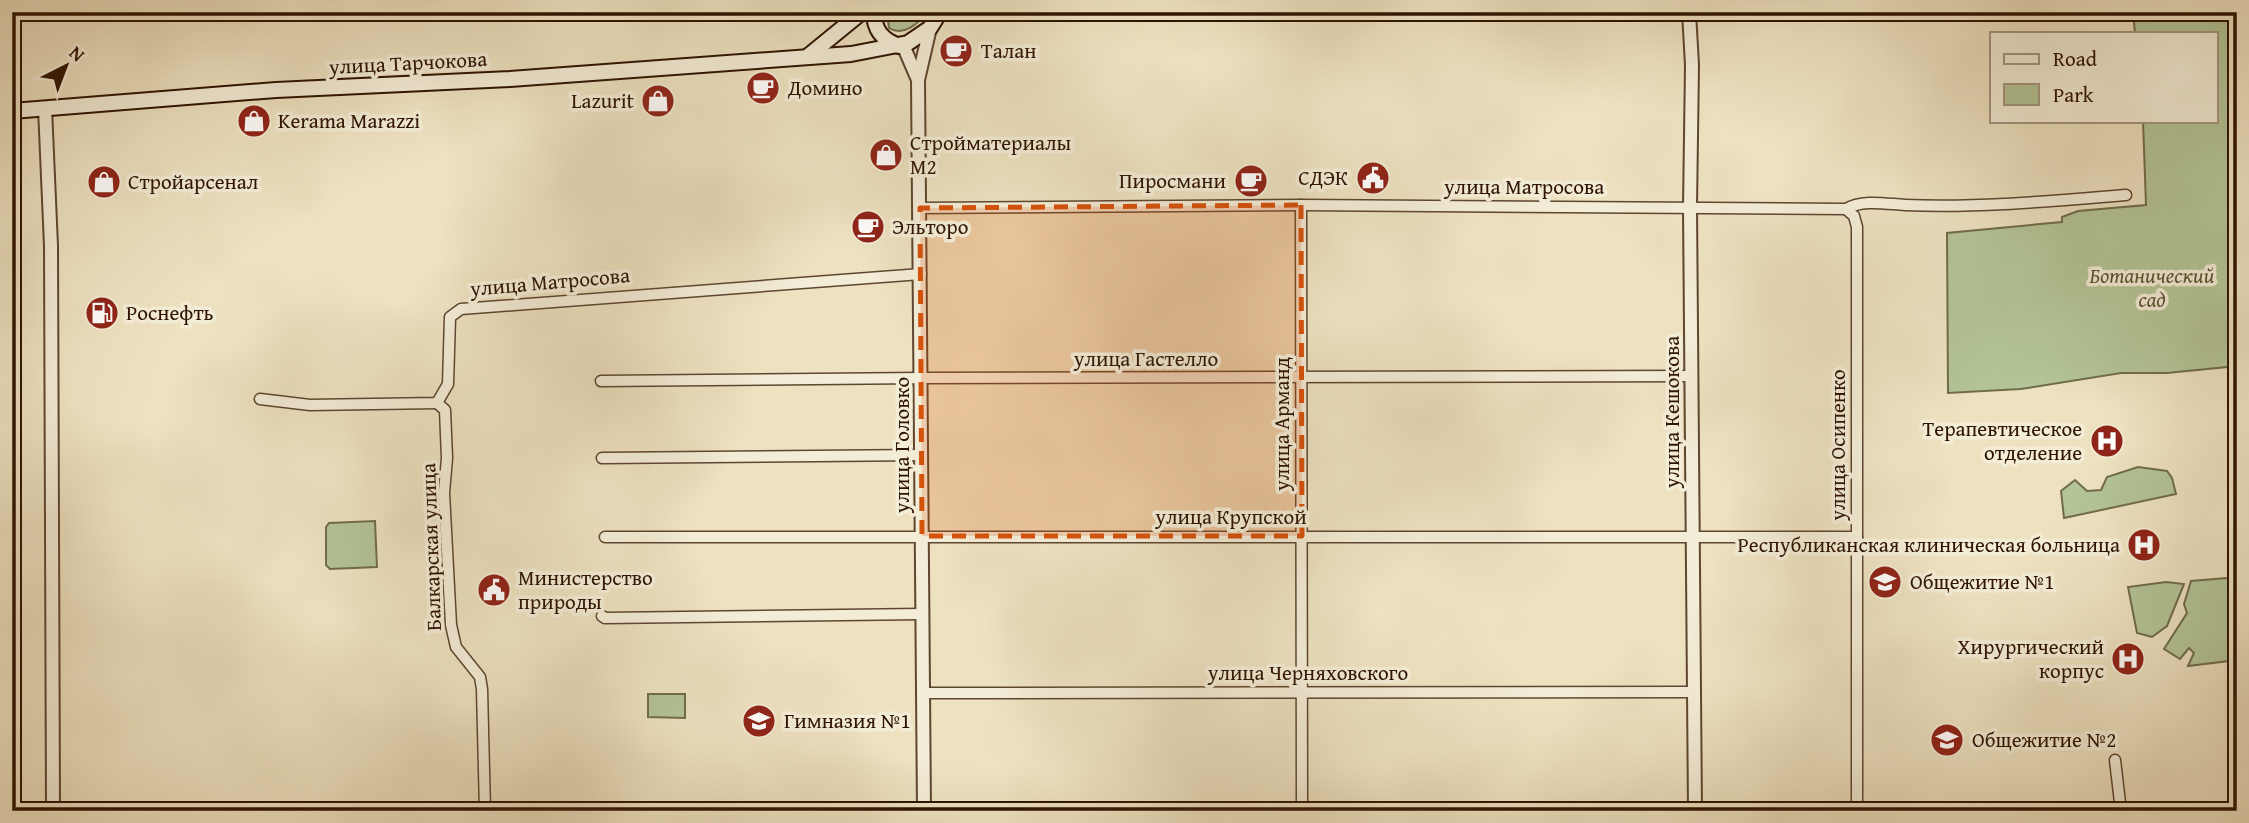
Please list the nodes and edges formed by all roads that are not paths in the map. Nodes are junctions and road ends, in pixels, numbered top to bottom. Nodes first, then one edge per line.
1 (862, 12) edge
2 (874, 12) edge
3 (940, 12) edge
4 (1689, 12) edge
5 (930, 28) junction
6 (901, 45) junction
7 (806, 57) junction
8 (918, 80) junction
9 (45, 108) junction
10 (12, 111) edge
11 (2126, 195) dead end
12 (1300, 205) junction
13 (1690, 207) junction
14 (920, 208) junction
15 (1846, 209) junction
16 (921, 274) junction
17 (1692, 376) junction
18 (1300, 377) junction
19 (921, 378) junction
20 (601, 381) dead end
21 (261, 399) dead end
22 (437, 403) junction
23 (922, 455) junction
24 (603, 458) dead end
25 (922, 536) junction
26 (1302, 536) junction
27 (1692, 536) junction
28 (605, 537) dead end
29 (1857, 537) junction
30 (922, 614) junction
31 (602, 616) dead end
32 (1301, 692) junction
33 (1693, 692) junction
34 (923, 693) junction
35 (2115, 760) dead end
36 (53, 811) edge
37 (485, 811) edge
38 (924, 811) edge
39 (1302, 811) edge
40 (1695, 811) edge
41 (1857, 811) edge
42 (2121, 811) edge

1 - 7 main road
2 - 6 main road
3 - 5 main road
4 - 13 street, улица Кешокова
5 - 6 main road
5 - 8 street
6 - 7 main road, улица Тарчокова
6 - 8 street
7 - 9 main road, улица Тарчокова
8 - 14 street, улица Головко
9 - 10 main road, улица Тарчокова
9 - 36 street
11 - 15 street, улица Матросова
12 - 13 street, улица Матросова
12 - 14 street, улица Матросова
12 - 18 street, улица Арманд
13 - 15 street, улица Матросова
13 - 17 street, улица Кешокова
14 - 16 street, улица Головко
15 - 29 street, улица Осипенко
16 - 19 street, улица Головко
16 - 22 street, улица Матросова
17 - 18 street, улица Гастелло
17 - 27 street, улица Кешокова
18 - 19 street, улица Гастелло
18 - 26 street, улица Арманд
19 - 20 street, улица Гастелло
19 - 23 street, улица Головко
21 - 22 street
22 - 37 street, Балкарская улица
23 - 24 street
23 - 25 street, улица Головко
25 - 26 street, улица Крупской
25 - 28 street, улица Крупской
25 - 30 street, улица Головко
26 - 27 street, улица Крупской
26 - 32 street, улица Арманд
27 - 29 street, улица Крупской
27 - 33 street, улица Кешокова
29 - 41 street, улица Осипенко
30 - 31 street
30 - 34 street, улица Головко
32 - 33 street, улица Черняховского
32 - 34 street, улица Черняховского
32 - 39 street, улица Арманд
33 - 40 street, улица Кешокова
34 - 38 street, улица Головко
35 - 42 street

